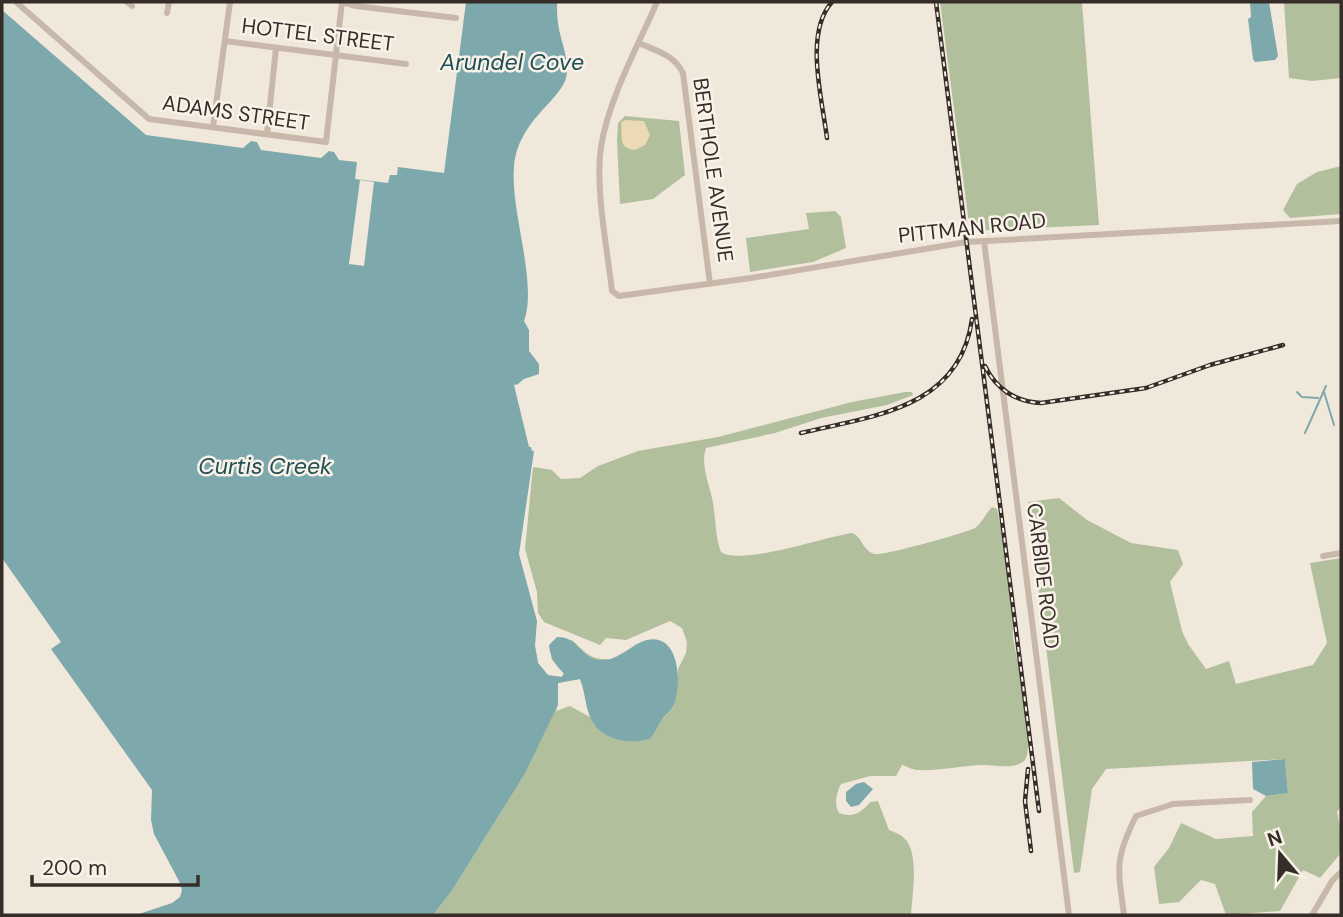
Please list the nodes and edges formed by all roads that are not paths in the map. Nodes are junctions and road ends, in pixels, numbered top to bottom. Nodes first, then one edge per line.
1 (16, 2) edge
2 (169, 2) edge
3 (230, 2) edge
4 (342, 2) edge
5 (657, 2) edge
6 (167, 13) dead end
7 (456, 18) dead end
8 (225, 41) junction
9 (639, 43) junction
10 (276, 48) junction
11 (336, 57) junction
12 (406, 64) dead end
13 (213, 127) junction
14 (267, 134) junction
15 (1341, 221) edge
16 (984, 241) junction
17 (710, 284) junction
18 (1341, 552) edge
19 (1324, 556) dead end
20 (1250, 800) dead end
21 (1341, 872) edge
22 (1069, 915) edge
23 (1124, 915) edge
24 (1312, 915) edge

1 - 13 street, ADAMS STREET
2 - 6 street
3 - 8 street
4 - 7 street
4 - 11 street
5 - 9 street
8 - 10 street, HOTTEL STREET
8 - 13 street
9 - 17 street, BERTHOLE AVENUE
9 - 17 street, PITTMAN ROAD
10 - 11 street, HOTTEL STREET
10 - 14 street
11 - 12 street, HOTTEL STREET
11 - 14 street, ADAMS STREET
13 - 14 street, ADAMS STREET
15 - 16 street, PITTMAN ROAD
16 - 17 street, PITTMAN ROAD
16 - 22 street, CARBIDE ROAD
18 - 19 street
20 - 23 street
21 - 24 street

